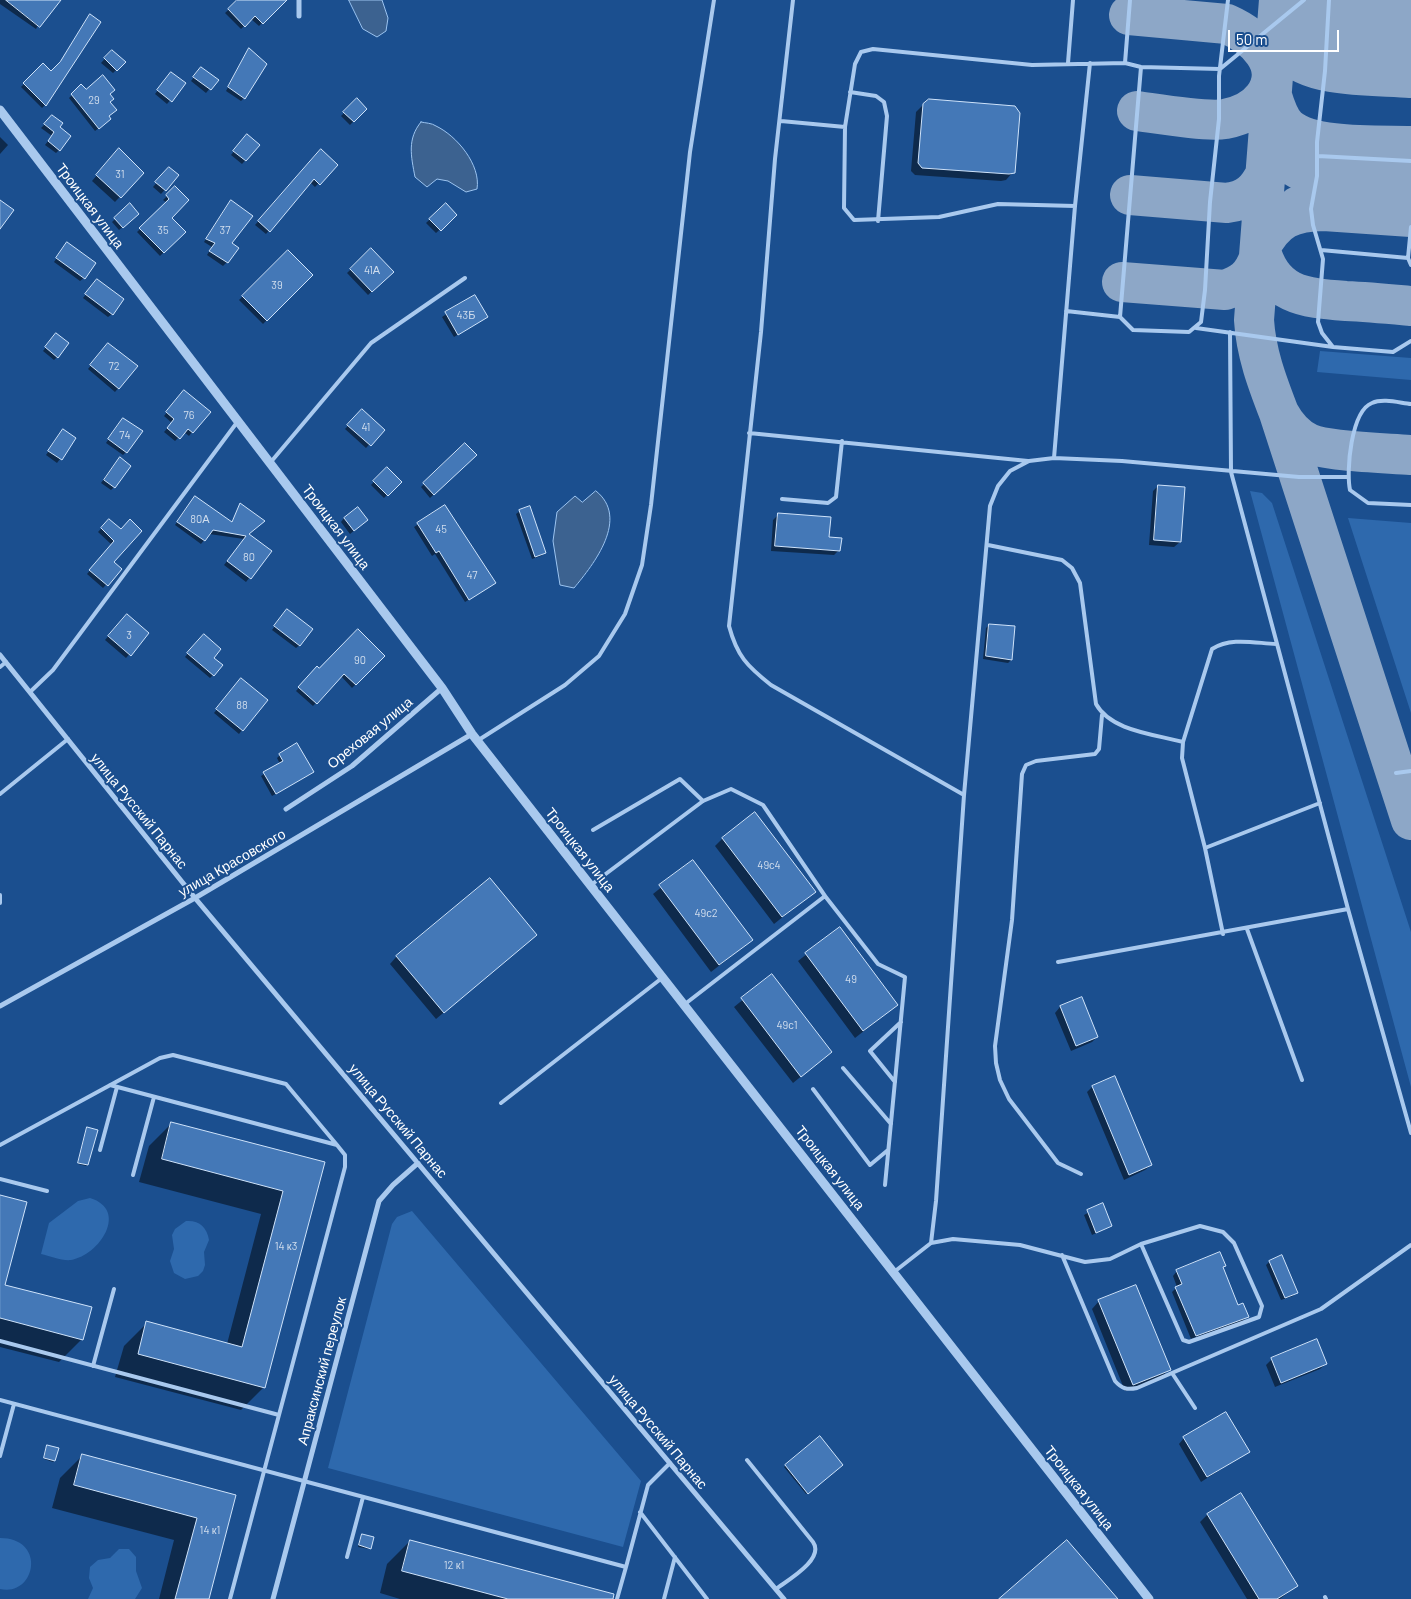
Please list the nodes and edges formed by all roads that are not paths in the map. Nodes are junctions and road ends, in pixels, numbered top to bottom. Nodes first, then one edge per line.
1 (299, 0) edge
2 (714, 0) edge
3 (793, 0) edge
4 (1073, 0) edge
5 (1130, 0) edge
6 (1228, 0) edge
7 (1304, 0) edge
8 (1329, 0) edge
9 (299, 16) dead end
10 (1068, 63) junction
11 (1090, 63) junction
12 (1125, 63) junction
13 (1141, 67) junction
14 (1220, 69) junction
15 (850, 92) junction
16 (0, 110) edge
17 (781, 121) junction
18 (845, 127) junction
19 (1318, 156) junction
20 (1411, 161) edge
21 (1075, 206) junction
22 (878, 221) junction
23 (1411, 227) edge
24 (1321, 250) junction
25 (1408, 258) junction
26 (1411, 265) edge
27 (465, 278) dead end
28 (1066, 311) junction
29 (1120, 317) junction
30 (1196, 328) junction
31 (1230, 332) junction
32 (1411, 341) edge
33 (1333, 348) junction
34 (1411, 404) edge
35 (238, 421) junction
36 (749, 432) junction
37 (842, 441) junction
38 (1054, 458) junction
39 (1029, 461) junction
40 (270, 463) junction
41 (1231, 472) junction
42 (1348, 477) junction
43 (782, 499) dead end
44 (1411, 505) edge
45 (988, 545) junction
46 (1276, 644) junction
47 (0, 655) edge
48 (6, 662) junction
49 (0, 667) edge
50 (442, 688) junction
51 (30, 692) junction
52 (1102, 715) junction
53 (475, 737) junction
54 (68, 739) junction
55 (1183, 742) junction
56 (1411, 771) edge
57 (1396, 772) dead end
58 (0, 794) edge
59 (964, 796) junction
60 (703, 801) junction
61 (1320, 803) junction
62 (286, 809) dead end
63 (593, 830) dead end
64 (1205, 848) junction
65 (591, 885) junction
66 (0, 895) edge
67 (825, 896) junction
68 (195, 898) junction
69 (0, 903) edge
70 (1348, 909) junction
71 (1247, 929) junction
72 (1223, 934) junction
73 (1058, 962) dead end
74 (664, 977) junction
75 (685, 1004) junction
76 (0, 1006) edge
77 (901, 1022) junction
78 (843, 1068) dead end
79 (1302, 1080) dead end
80 (895, 1083) junction
81 (110, 1085) junction
82 (116, 1087) junction
83 (813, 1089) dead end
84 (154, 1097) junction
85 (501, 1103) dead end
86 (891, 1124) junction
87 (1411, 1134) edge
88 (0, 1145) edge
89 (337, 1146) junction
90 (100, 1150) dead end
91 (888, 1150) junction
92 (418, 1163) junction
93 (1080, 1174) dead end
94 (133, 1175) dead end
95 (0, 1179) edge
96 (885, 1185) dead end
97 (48, 1192) dead end
98 (931, 1243) junction
99 (1141, 1244) junction
100 (1411, 1245) edge
101 (1062, 1255) junction
102 (894, 1272) junction
103 (114, 1288) dead end
104 (0, 1341) edge
105 (93, 1366) junction
106 (1172, 1373) junction
107 (0, 1400) edge
108 (14, 1404) junction
109 (1195, 1408) dead end
110 (279, 1415) junction
111 (0, 1456) edge
112 (747, 1460) dead end
113 (670, 1462) junction
114 (264, 1470) junction
115 (305, 1481) junction
116 (363, 1497) junction
117 (640, 1512) junction
118 (347, 1557) dead end
119 (675, 1557) junction
120 (626, 1567) junction
121 (776, 1590) junction
122 (230, 1599) edge
123 (273, 1599) edge
124 (617, 1599) edge
125 (664, 1599) edge
126 (707, 1599) edge
127 (784, 1599) edge
128 (1149, 1599) edge

1 - 9 street
2 - 53 lane
3 - 17 lane
4 - 10 lane
5 - 12 lane
6 - 14 lane
7 - 14 lane
8 - 19 lane
10 - 11 lane
10 - 15 lane
11 - 12 lane
11 - 21 lane
12 - 13 lane
13 - 14 lane
13 - 29 lane
14 - 30 lane
15 - 18 lane
15 - 22 lane
16 - 35 street, Троицкая улица
17 - 18 lane
17 - 36 lane
18 - 22 lane
19 - 20 lane
19 - 24 lane
21 - 22 lane
21 - 28 lane
23 - 25 lane
24 - 25 lane
24 - 33 lane
25 - 26 lane
27 - 40 lane
28 - 29 lane
28 - 38 lane
29 - 30 lane
30 - 31 lane
31 - 33 lane
31 - 41 lane
32 - 33 lane
34 - 42 lane
35 - 40 street, Троицкая улица
35 - 51 lane
36 - 37 lane
36 - 59 lane
37 - 39 lane
37 - 43 lane
38 - 39 lane
38 - 41 lane
39 - 45 lane
40 - 50 street, Троицкая улица
41 - 42 lane
41 - 46 lane
42 - 44 lane
45 - 52 lane
45 - 59 lane
46 - 55 lane
46 - 61 lane
47 - 48 street, улица Русский Парнас
48 - 49 lane
48 - 51 street, улица Русский Парнас
50 - 53 street, Троицкая улица
50 - 62 street, Ореховая улица
51 - 54 street, улица Русский Парнас
52 - 55 lane
52 - 93 lane
53 - 65 street, Троицкая улица
53 - 68 street, улица Красовского
54 - 58 lane
54 - 68 street, улица Русский Парнас
55 - 64 lane
56 - 57 lane
59 - 98 lane
60 - 63 lane
60 - 65 lane
60 - 67 lane
61 - 64 lane
61 - 70 lane
64 - 72 lane
65 - 74 street, Троицкая улица
66 - 69 lane
67 - 75 lane
67 - 77 lane
68 - 76 street, улица Красовского
68 - 92 street, улица Русский Парнас
70 - 71 lane
70 - 87 lane
71 - 72 lane
71 - 79 lane
72 - 73 lane
74 - 75 street, Троицкая улица
74 - 85 lane
75 - 102 street, Троицкая улица
77 - 80 lane
77 - 80 lane
78 - 86 lane
80 - 86 lane
81 - 82 lane
81 - 88 lane
81 - 89 lane
82 - 84 lane
82 - 90 lane
83 - 91 lane
84 - 89 lane
84 - 94 lane
86 - 91 lane
89 - 110 lane
91 - 96 lane
92 - 113 street, улица Русский Парнас
92 - 115 street, Апраксинский переулок
95 - 97 lane
98 - 101 lane
98 - 102 lane
99 - 99 lane
99 - 101 lane
100 - 106 lane
101 - 106 lane
102 - 128 street, Троицкая улица
103 - 105 lane
104 - 105 lane
105 - 110 lane
106 - 109 lane
107 - 108 lane
108 - 111 lane
108 - 114 lane
110 - 114 lane
112 - 121 lane
113 - 117 lane
113 - 121 street, улица Русский Парнас
114 - 115 lane
114 - 122 lane
115 - 116 lane
115 - 123 street, Апраксинский переулок
116 - 118 lane
116 - 120 lane
117 - 119 lane
117 - 120 lane
119 - 125 lane
119 - 126 lane
120 - 124 lane
121 - 127 street, улица Русский Парнас

